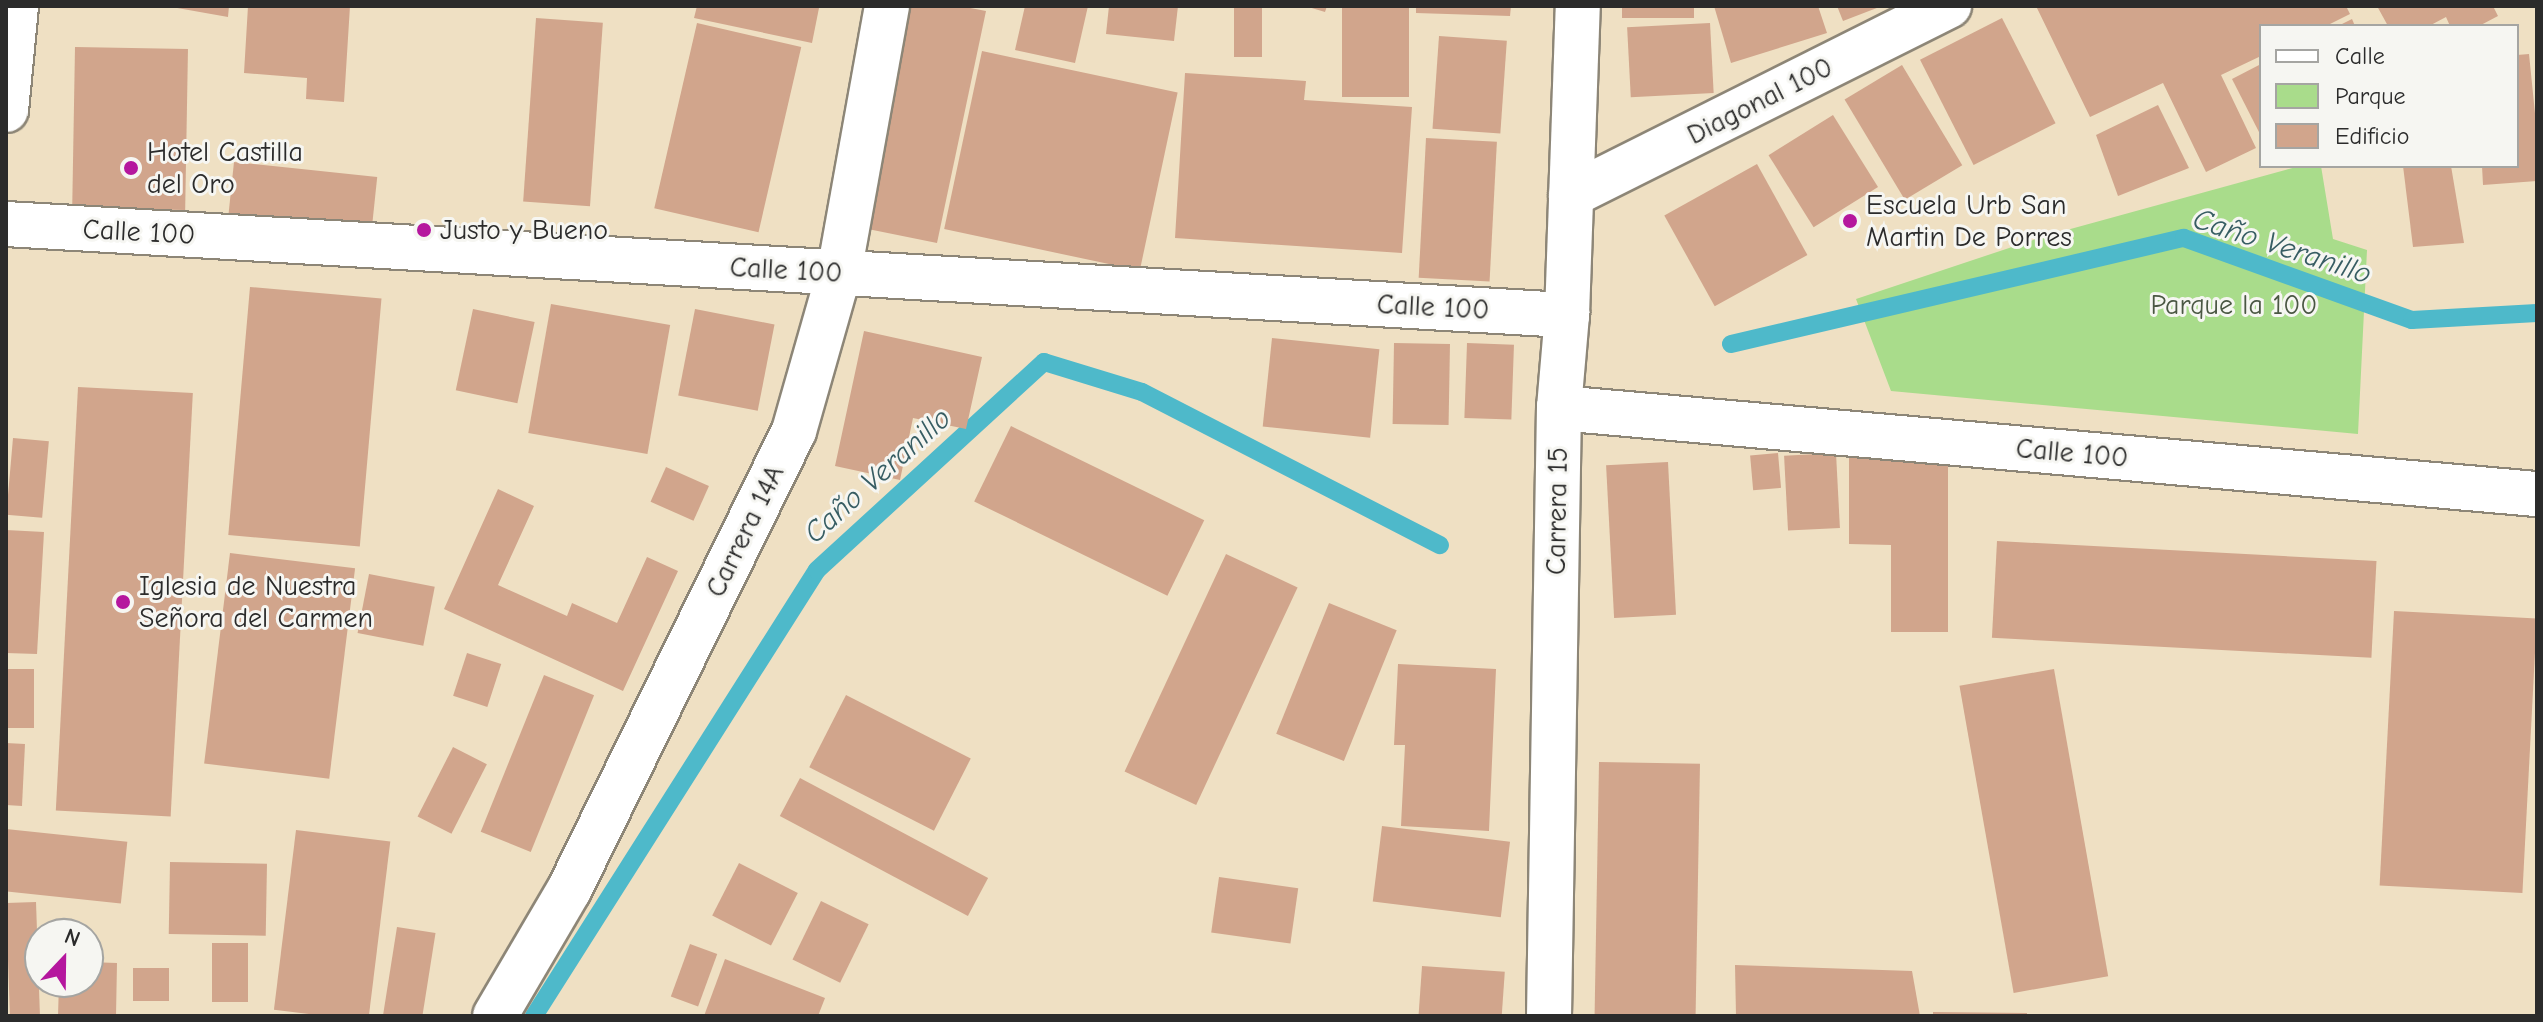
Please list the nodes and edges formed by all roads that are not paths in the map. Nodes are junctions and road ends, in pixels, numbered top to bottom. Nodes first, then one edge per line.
1 (16, 6) edge
2 (887, 6) edge
3 (1578, 6) edge
4 (1949, 6) edge
5 (6, 110) edge
6 (1571, 195) junction
7 (6, 224) edge
8 (839, 273) junction
9 (1567, 315) junction
10 (1559, 408) junction
11 (2537, 494) edge
12 (495, 1016) edge
13 (1549, 1016) edge

1 - 5 street
2 - 8 street, Carrera 14A
3 - 6 street, Carrera 15
4 - 6 street, Diagonal 100
6 - 9 street, Carrera 15
7 - 8 street, Calle 100
8 - 9 street, Calle 100
8 - 12 street, Carrera 14A
9 - 10 street, Carrera 15
10 - 11 street, Calle 100
10 - 13 street, Carrera 15

